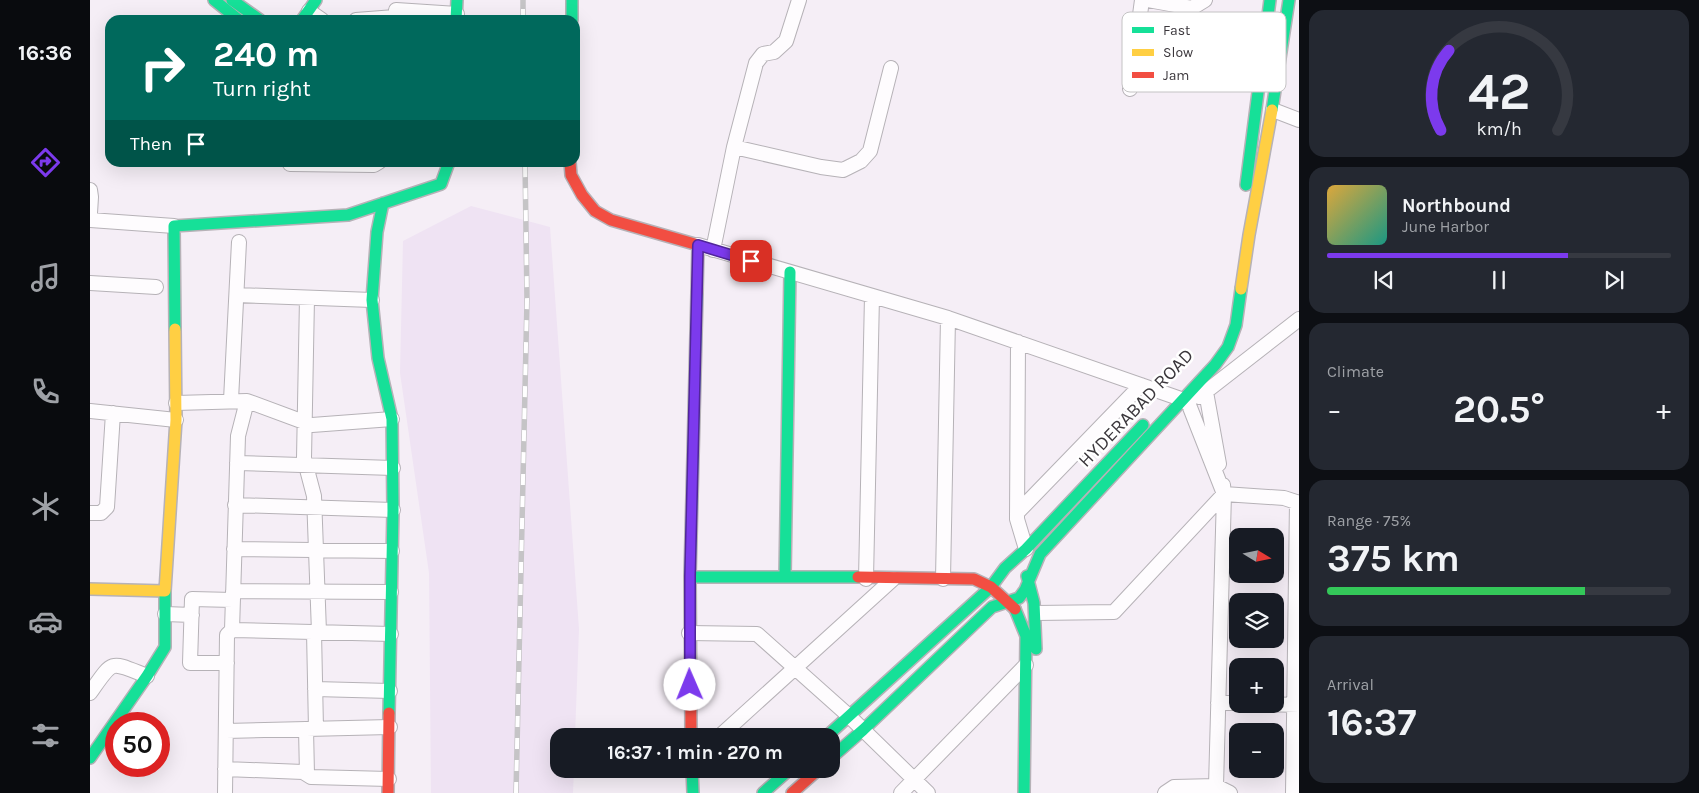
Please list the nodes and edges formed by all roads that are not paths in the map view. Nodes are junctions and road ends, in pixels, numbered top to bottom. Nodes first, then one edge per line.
1 (214, 0) edge
2 (232, 0) edge
3 (572, 0) edge
4 (799, 0) edge
5 (1148, 0) edge
6 (1205, 0) edge
7 (1289, 0) edge
8 (457, 11) edge
9 (395, 12) edge
10 (233, 15) edge
11 (253, 15) edge
12 (380, 15) edge
13 (572, 15) edge
14 (1286, 19) edge
15 (892, 68) dead end
16 (1258, 92) edge
17 (1275, 92) edge
18 (1272, 110) junction
19 (1299, 120) edge
20 (734, 147) junction
21 (447, 167) edge
22 (570, 167) edge
23 (90, 190) edge
24 (383, 203) junction
25 (90, 213) edge
26 (90, 220) edge
27 (174, 226) junction
28 (239, 242) dead end
29 (698, 245) junction
30 (713, 250) junction
31 (790, 272) junction
32 (90, 283) edge
33 (156, 287) dead end
34 (237, 295) junction
35 (872, 296) junction
36 (307, 298) junction
37 (372, 300) junction
38 (948, 318) junction
39 (1299, 319) edge
40 (1018, 342) junction
41 (1141, 385) junction
42 (1206, 392) junction
43 (231, 400) junction
44 (1177, 400) junction
45 (247, 401) junction
46 (176, 403) junction
47 (90, 411) edge
48 (113, 414) junction
49 (1151, 416) dead end
50 (176, 420) junction
51 (392, 420) junction
52 (305, 423) junction
53 (237, 464) junction
54 (306, 466) junction
55 (393, 468) junction
56 (1224, 494) junction
57 (1298, 502) edge
58 (235, 505) junction
59 (314, 509) junction
60 (392, 510) junction
61 (90, 512) edge
62 (1017, 513) junction
63 (234, 549) junction
64 (1026, 549) junction
65 (316, 550) junction
66 (392, 551) junction
67 (1010, 566) junction
68 (785, 576) junction
69 (690, 577) junction
70 (866, 579) junction
71 (893, 579) junction
72 (943, 579) junction
73 (1029, 582) junction
74 (992, 587) junction
75 (90, 589) edge
76 (165, 591) junction
77 (317, 592) junction
78 (391, 592) junction
79 (233, 595) junction
80 (1008, 601) junction
81 (1036, 613) junction
82 (165, 614) junction
83 (192, 615) junction
84 (232, 630) junction
85 (317, 632) junction
86 (689, 633) junction
87 (391, 634) junction
88 (227, 662) junction
89 (1026, 664) junction
90 (796, 668) junction
91 (147, 676) junction
92 (315, 689) junction
93 (390, 691) junction
94 (90, 693) edge
95 (1218, 703) junction
96 (1229, 703) edge
97 (1296, 704) edge
98 (849, 716) junction
99 (390, 728) junction
100 (691, 728) edge
101 (729, 728) edge
102 (835, 728) edge
103 (311, 729) junction
104 (863, 730) junction
105 (226, 731) junction
106 (1036, 743) dead end
107 (840, 750) edge
108 (90, 758) edge
109 (226, 769) junction
110 (307, 774) junction
111 (389, 778) junction
112 (692, 778) edge
113 (780, 778) edge
114 (809, 778) edge
115 (915, 780) junction
116 (1216, 786) junction
117 (225, 793) edge
118 (388, 793) edge
119 (693, 793) edge
120 (763, 793) edge
121 (792, 793) edge
122 (901, 793) edge
123 (928, 793) edge
124 (1024, 793) edge
125 (1166, 793) edge
126 (1230, 793) edge
127 (1292, 793) edge

1 - 10 main road
2 - 11 main road
3 - 13 main road
4 - 20 street
5 - 6 street
7 - 14 main road, HYDERABAD ROAD
8 - 9 street
9 - 12 street
15 - 20 street
16 - 44 main road, HYDERABAD ROAD
17 - 18 main road, HYDERABAD ROAD
18 - 19 street
18 - 44 main road, HYDERABAD ROAD
20 - 30 street
21 - 24 main road
22 - 29 main road
23 - 25 street
24 - 27 main road
24 - 37 main road
26 - 27 street
27 - 46 main road
28 - 34 street
29 - 30 street
29 - 69 main road
30 - 31 street
31 - 35 street
31 - 68 main road
32 - 33 street
34 - 36 street
34 - 43 street
35 - 38 street
35 - 70 street
36 - 37 street
36 - 52 street
37 - 51 main road
38 - 40 street
38 - 72 street
39 - 42 street
40 - 41 street
40 - 62 street
41 - 44 street
41 - 62 street
42 - 44 street
42 - 56 street
43 - 45 street
43 - 46 street
44 - 56 street
44 - 73 main road, HYDERABAD ROAD
45 - 52 street
45 - 53 street
46 - 50 main road
47 - 48 street
48 - 50 street
48 - 61 street
49 - 64 main road, HYDERABAD ROAD
50 - 76 main road
51 - 52 street
51 - 55 main road
52 - 54 street
53 - 54 street
53 - 58 street
54 - 55 street
54 - 59 street
55 - 60 main road
56 - 57 street
56 - 81 street
56 - 95 street
57 - 97 street
58 - 59 street
58 - 63 street
59 - 60 street
59 - 65 street
60 - 66 main road
62 - 64 street
63 - 65 street
63 - 79 street
64 - 67 main road, HYDERABAD ROAD
65 - 66 street
65 - 77 street
66 - 78 main road
67 - 73 main road
67 - 74 main road, HYDERABAD ROAD
68 - 69 main road
68 - 70 main road
69 - 86 main road
70 - 71 main road
71 - 72 main road
71 - 90 street
72 - 74 main road
73 - 80 main road, HYDERABAD ROAD
73 - 81 main road
74 - 80 main road
74 - 98 main road, HYDERABAD ROAD
75 - 76 main road
76 - 82 main road
77 - 78 street
77 - 79 street
77 - 85 street
78 - 87 main road
79 - 83 street
79 - 84 street
80 - 89 main road
80 - 104 main road, HYDERABAD ROAD
81 - 106 main road
82 - 83 street
82 - 91 main road
83 - 88 street
84 - 85 street
84 - 88 street
85 - 87 street
85 - 92 street
86 - 90 street
86 - 100 main road
87 - 93 main road
88 - 105 street
89 - 115 street
89 - 124 main road
90 - 98 street
90 - 101 street
91 - 94 street
91 - 108 main road
92 - 93 street
92 - 103 street
93 - 99 main road
95 - 96 street
95 - 116 street
97 - 127 street
98 - 102 main road, HYDERABAD ROAD
98 - 104 street
99 - 103 street
99 - 111 main road
103 - 105 street
103 - 110 street
104 - 107 main road, HYDERABAD ROAD
104 - 115 street
105 - 109 street
109 - 110 street
109 - 117 street
110 - 111 street
111 - 118 main road
112 - 119 main road
113 - 120 main road
114 - 121 main road
115 - 122 street
115 - 123 street
116 - 125 street
116 - 126 street

